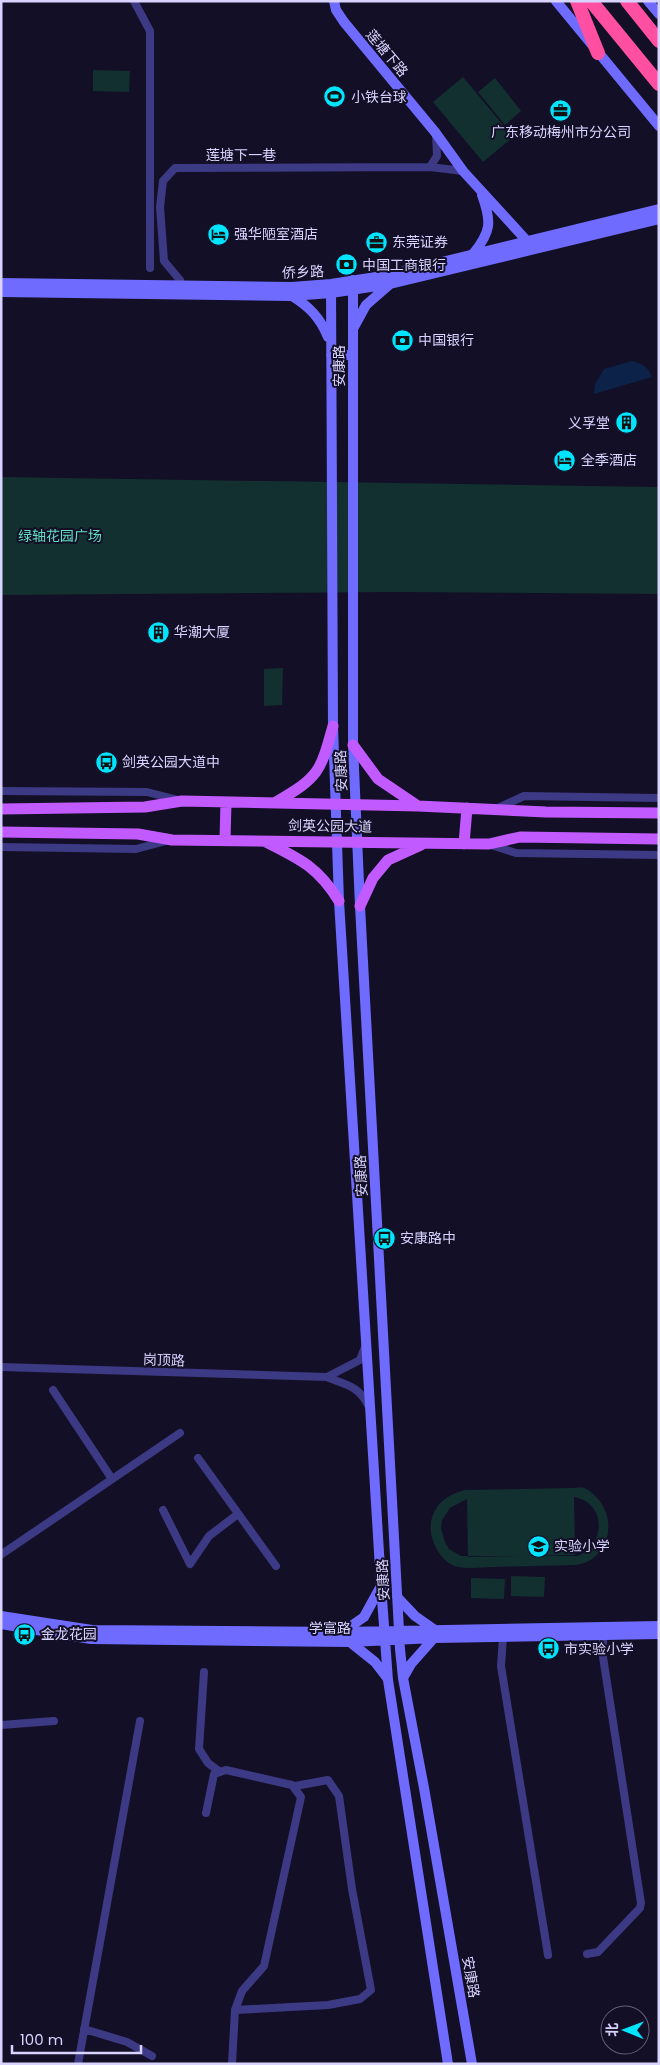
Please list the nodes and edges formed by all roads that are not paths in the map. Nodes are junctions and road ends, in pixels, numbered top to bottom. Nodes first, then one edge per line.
1 (134, 1) edge
2 (334, 1) edge
3 (556, 1) edge
4 (577, 1) edge
5 (591, 1) edge
6 (626, 1) edge
7 (648, 1) edge
8 (659, 14) edge
9 (659, 41) edge
10 (598, 53) junction
11 (659, 84) edge
12 (659, 126) edge
13 (436, 132) junction
14 (430, 167) junction
15 (463, 171) junction
16 (480, 190) junction
17 (659, 209) edge
18 (659, 220) edge
19 (527, 241) junction
20 (473, 254) junction
21 (150, 268) dead end
22 (180, 280) dead end
23 (1, 283) edge
24 (390, 284) junction
25 (352, 285) junction
26 (331, 289) junction
27 (1, 292) edge
28 (292, 296) junction
29 (352, 330) junction
30 (330, 342) junction
31 (330, 355) junction
32 (352, 355) junction
33 (333, 726) junction
34 (354, 745) junction
35 (1, 791) edge
36 (659, 798) edge
37 (182, 801) junction
38 (226, 802) junction
39 (275, 802) junction
40 (336, 804) junction
41 (356, 804) junction
42 (418, 806) junction
43 (467, 808) junction
44 (1, 809) edge
45 (496, 809) junction
46 (659, 814) edge
47 (1, 832) edge
48 (659, 838) edge
49 (172, 840) junction
50 (226, 840) junction
51 (262, 840) junction
52 (337, 842) junction
53 (357, 842) junction
54 (426, 843) junction
55 (464, 844) junction
56 (489, 844) junction
57 (1, 847) edge
58 (659, 855) edge
59 (339, 901) junction
60 (360, 906) junction
61 (366, 1344) junction
62 (1, 1368) edge
63 (327, 1377) junction
64 (53, 1390) dead end
65 (370, 1410) junction
66 (180, 1433) dead end
67 (198, 1458) dead end
68 (112, 1479) junction
69 (164, 1510) dead end
70 (238, 1514) junction
71 (379, 1546) junction
72 (394, 1546) junction
73 (2, 1554) edge
74 (276, 1566) dead end
75 (381, 1585) junction
76 (397, 1597) junction
77 (1, 1616) edge
78 (1, 1624) edge
79 (659, 1626) edge
80 (399, 1630) junction
81 (343, 1632) junction
82 (434, 1634) junction
83 (659, 1634) edge
84 (603, 1635) junction
85 (385, 1636) junction
86 (503, 1636) junction
87 (350, 1642) junction
88 (204, 1672) dead end
89 (403, 1678) junction
90 (388, 1680) junction
91 (54, 1721) dead end
92 (140, 1721) dead end
93 (1, 1725) edge
94 (220, 1772) junction
95 (295, 1786) junction
96 (206, 1813) dead end
97 (586, 1954) dead end
98 (548, 1955) dead end
99 (235, 2010) junction
100 (84, 2030) junction
101 (152, 2056) dead end
102 (78, 2064) edge
103 (232, 2064) edge
104 (448, 2064) edge
105 (472, 2064) edge

1 - 21 street
2 - 13 street, 莲塘下路
3 - 10 street
4 - 10 highway
5 - 11 highway
6 - 9 highway
7 - 8 street
10 - 12 street
13 - 14 street
13 - 15 street, 莲塘下路
14 - 15 street, 莲塘下一巷
14 - 22 street, 莲塘下一巷
15 - 16 street, 莲塘下路
16 - 19 street, 莲塘下路
16 - 20 street
17 - 19 street, 侨乡路
18 - 24 street, 侨乡路
19 - 20 street, 侨乡路
20 - 25 street, 侨乡路
23 - 26 street, 侨乡路
24 - 25 street, 侨乡路
24 - 29 street
25 - 26 street, 侨乡路
25 - 29 street, 安康路
26 - 28 street, 侨乡路
26 - 30 street, 安康路
27 - 28 street, 侨乡路
28 - 30 street
29 - 32 street, 安康路
30 - 31 street, 安康路
31 - 32 street
31 - 33 street, 安康路
32 - 34 street, 安康路
33 - 39 main road
33 - 40 street, 安康路
34 - 41 street, 安康路
34 - 42 main road
35 - 37 street
36 - 45 street
37 - 38 main road, 剑英公园大道
37 - 44 main road, 剑英公园大道
38 - 39 main road, 剑英公园大道
38 - 50 main road
39 - 40 main road, 剑英公园大道
40 - 41 main road, 剑英公园大道
40 - 52 street, 安康路
41 - 42 main road, 剑英公园大道
41 - 53 street, 安康路
42 - 43 main road, 剑英公园大道
43 - 45 main road, 剑英公园大道
43 - 55 main road
45 - 46 main road, 剑英公园大道
47 - 49 main road, 剑英公园大道
48 - 56 main road, 剑英公园大道
49 - 50 main road, 剑英公园大道
49 - 57 street
50 - 51 main road, 剑英公园大道
51 - 52 main road, 剑英公园大道
51 - 59 main road
52 - 53 main road, 剑英公园大道
52 - 59 street, 安康路
53 - 54 main road, 剑英公园大道
53 - 60 street, 安康路
54 - 55 main road, 剑英公园大道
54 - 60 main road
55 - 56 main road, 剑英公园大道
56 - 58 street
59 - 61 street, 安康路
60 - 72 street, 安康路
61 - 63 street
61 - 65 street, 安康路
62 - 63 street, 岗顶路
63 - 65 street
64 - 68 street
65 - 71 street, 安康路
66 - 68 street
67 - 70 street
68 - 73 street
69 - 70 street
70 - 74 street
71 - 72 street
71 - 75 street, 安康路
72 - 76 street, 安康路
75 - 81 street
75 - 85 street, 安康路
76 - 80 street, 安康路
76 - 82 street
77 - 81 street, 学富路
78 - 87 street, 学富路
79 - 82 street, 学富路
80 - 82 street, 学富路
80 - 85 street, 学富路
80 - 89 street, 安康路
81 - 85 street, 学富路
82 - 85 street, 学富路
82 - 86 street, 学富路
82 - 89 street
83 - 84 street, 学富路
84 - 86 street, 学富路
84 - 97 street
85 - 87 street, 学富路
85 - 90 street, 安康路
86 - 98 street
87 - 90 street
88 - 94 street
89 - 105 street, 安康路
90 - 104 street, 安康路
91 - 93 street
92 - 100 street
94 - 95 street
94 - 96 street
95 - 99 street
95 - 99 street
99 - 103 street
100 - 101 street
100 - 102 street

